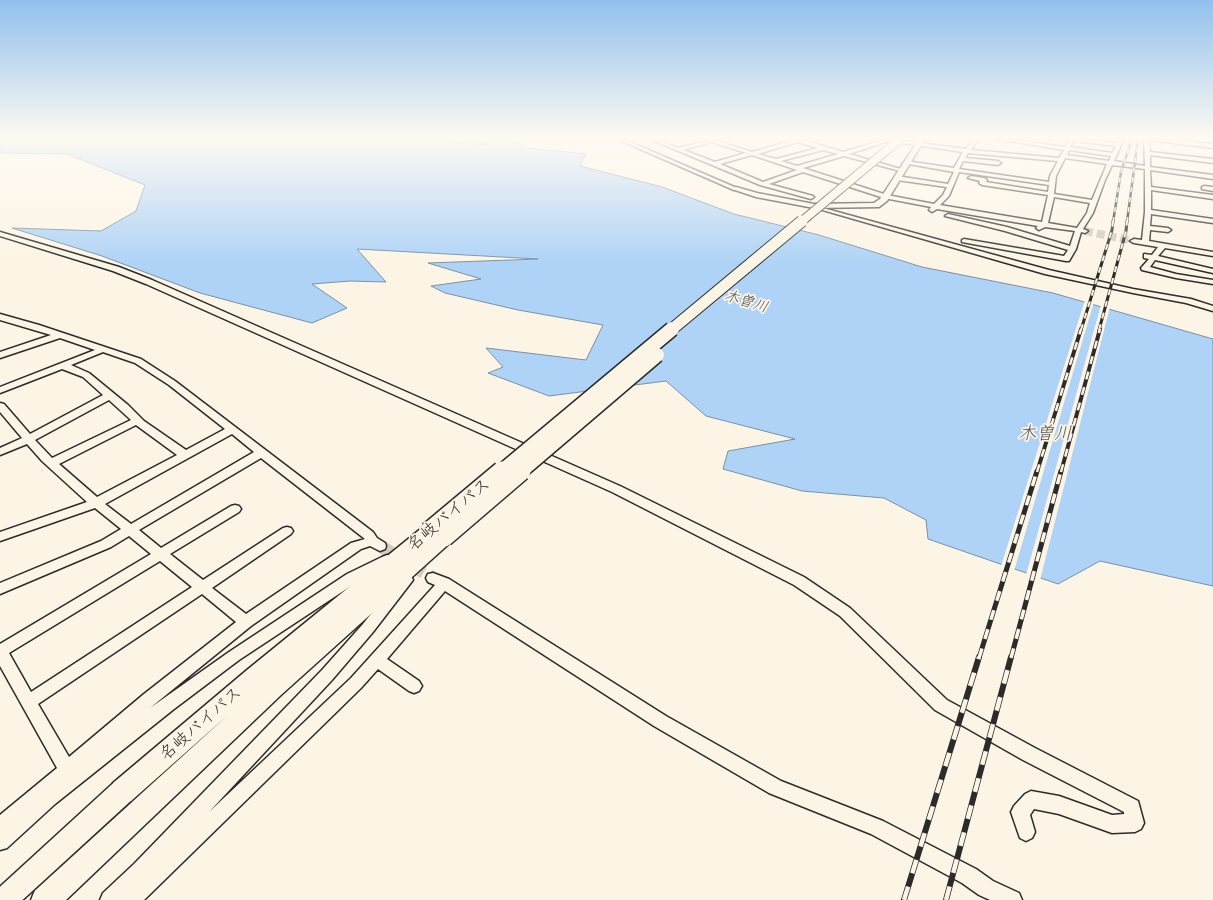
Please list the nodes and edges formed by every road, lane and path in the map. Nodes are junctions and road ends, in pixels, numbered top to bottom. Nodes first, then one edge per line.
1 (717, 181) edge
2 (755, 181) edge
3 (770, 181) edge
4 (837, 181) edge
5 (851, 181) edge
6 (868, 181) edge
7 (896, 181) edge
8 (929, 181) edge
9 (952, 181) edge
10 (983, 181) edge
11 (1032, 181) edge
12 (1052, 181) edge
13 (1102, 181) edge
14 (1147, 181) edge
15 (762, 184) junction
16 (1052, 184) junction
17 (950, 186) junction
18 (1147, 188) junction
19 (1204, 188) dead end
20 (736, 189) joint
21 (1213, 189) edge
22 (1051, 195) junction
23 (811, 197) dead end
24 (886, 197) junction
25 (1213, 197) edge
26 (1095, 202) junction
27 (814, 206) junction
28 (937, 206) junction
29 (1148, 212) junction
30 (1163, 214) junction
31 (1213, 221) edge
32 (1045, 224) junction
33 (882, 225) junction
34 (1147, 228) junction
35 (1082, 230) junction
36 (0, 234) edge
37 (1029, 235) junction
38 (1134, 241) tunnel mouth
39 (1145, 243) junction
40 (1163, 246) junction
41 (1072, 249) junction
42 (1213, 254) edge
43 (1145, 256) dead end
44 (1154, 258) junction
45 (1213, 271) edge
46 (1213, 282) edge
47 (1213, 309) edge
48 (0, 317) edge
49 (10, 320) junction
50 (0, 323) edge
51 (60, 335) junction
52 (104, 349) junction
53 (0, 355) edge
54 (64, 366) junction
55 (0, 390) edge
56 (110, 395) junction
57 (0, 406) edge
58 (137, 421) junction
59 (232, 430) junction
60 (29, 439) junction
61 (0, 452) edge
62 (261, 453) junction
63 (185, 455) junction
64 (52, 463) junction
65 (96, 503) junction
66 (235, 509) dead end
67 (129, 529) junction
68 (287, 531) dead end
69 (0, 537) edge
70 (435, 539) junction
71 (408, 550) junction
72 (159, 554) junction
73 (203, 588) junction
74 (0, 589) edge
75 (246, 622) junction
76 (0, 652) edge
77 (377, 660) junction
78 (414, 686) dead end
79 (29, 702) junction
80 (70, 769) junction
81 (0, 827) edge
82 (1026, 832) dead end
83 (0, 841) edge
84 (0, 893) edge
85 (985, 894) edge
86 (6, 900) edge
87 (45, 900) edge
88 (110, 900) edge
89 (130, 900) edge
90 (1012, 900) edge

1 - 20 street
2 - 15 street
3 - 15 street
4 - 24 street
5 - 70 highway, 名岐バイパス, bridge
6 - 70 highway, 名岐バイパス, bridge
7 - 24 main road
8 - 17 street
9 - 17 street
10 - 22 street
11 - 16 street
12 - 16 street
13 - 26 street
14 - 18 street
15 - 23 street
16 - 22 street
17 - 28 street
18 - 25 street
18 - 29 street
19 - 21 street
20 - 27 main road
22 - 26 street
22 - 32 street
24 - 27 main road
24 - 28 street
26 - 35 street
27 - 33 street
28 - 32 street
28 - 37 street
29 - 30 street
29 - 34 street
30 - 31 street
30 - 34 street
32 - 35 street
32 - 37 street
33 - 41 street
33 - 47 street
34 - 39 street
35 - 41 street
36 - 82 street
37 - 41 street
38 - 39 street
39 - 40 street
40 - 42 street
40 - 44 street
43 - 44 street
44 - 45 street
44 - 46 street
48 - 49 street
49 - 50 street
49 - 51 street
51 - 52 street
51 - 53 street
52 - 54 street
52 - 59 street
54 - 55 street
54 - 56 street
56 - 58 street
56 - 60 street
57 - 60 street
58 - 63 street
58 - 64 street
59 - 62 street
59 - 63 street
60 - 61 street
60 - 64 street
62 - 67 street
62 - 75 street
63 - 65 street
64 - 65 street
65 - 67 street
65 - 69 street
66 - 72 street
67 - 72 street
67 - 74 street
68 - 73 street
70 - 71 highway, 名岐バイパス
70 - 87 highway, 名岐バイパス
70 - 88 street
71 - 83 street
71 - 86 highway, 名岐バイパス, bridge
72 - 73 street
72 - 76 street
73 - 75 street
73 - 79 street
75 - 80 street
76 - 79 street
77 - 78 street
77 - 85 street
77 - 89 street
79 - 80 street
80 - 81 street
84 - 86 street
85 - 90 street

